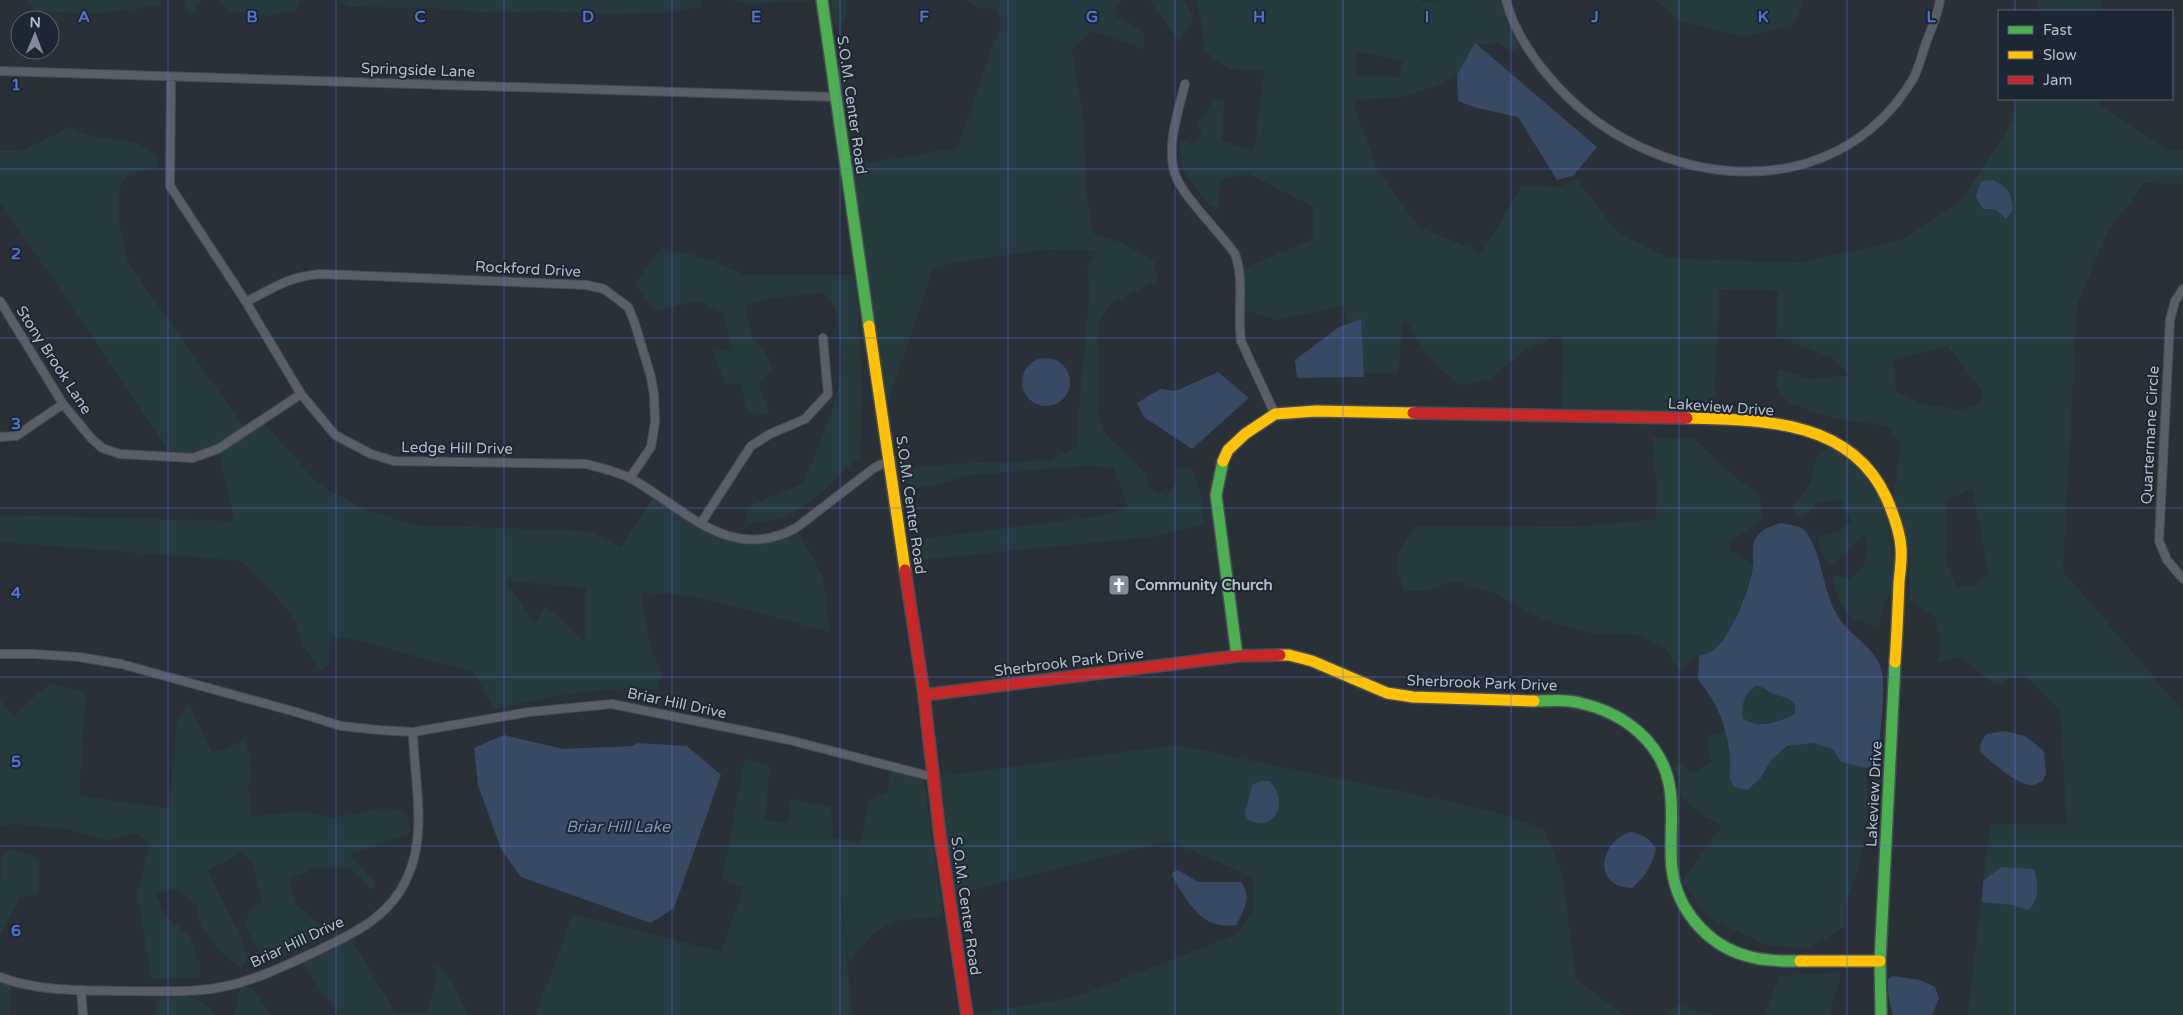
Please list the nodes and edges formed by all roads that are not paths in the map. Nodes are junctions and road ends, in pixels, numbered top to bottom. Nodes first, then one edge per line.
1 (822, 0) edge
2 (1506, 0) edge
3 (1940, 0) edge
4 (0, 72) edge
5 (171, 76) junction
6 (1185, 84) dead end
7 (835, 97) junction
8 (2183, 289) edge
9 (0, 302) edge
10 (246, 302) junction
11 (823, 338) dead end
12 (301, 394) junction
13 (63, 404) junction
14 (1275, 414) junction
15 (0, 437) edge
16 (890, 460) junction
17 (630, 478) junction
18 (702, 523) junction
19 (2183, 579) edge
20 (0, 654) edge
21 (1237, 656) junction
22 (924, 694) junction
23 (413, 732) junction
24 (932, 777) junction
25 (1880, 961) junction
26 (0, 977) edge
27 (81, 990) junction
28 (83, 1015) edge
29 (967, 1015) edge
30 (1881, 1015) edge

1 - 7 street, S.O.M. Center Road
2 - 3 street
4 - 5 street, Springside Lane
5 - 7 street, Springside Lane
5 - 10 street, Ledge Hill Drive
6 - 14 street
7 - 16 street, S.O.M. Center Road
8 - 19 street, Quartermane Circle
9 - 13 street, Stony Brook Lane
10 - 12 street, Ledge Hill Drive
10 - 17 street, Rockford Drive
11 - 18 street
12 - 13 street, Stony Brook Lane
12 - 17 street, Ledge Hill Drive
13 - 15 street
14 - 21 street, Lakeview Drive
14 - 25 street, Lakeview Drive
16 - 18 street, Ledge Hill Drive
16 - 22 street, S.O.M. Center Road
17 - 18 street, Ledge Hill Drive
20 - 23 street, Briar Hill Drive
21 - 22 street, Sherbrook Park Drive
21 - 25 street, Sherbrook Park Drive
22 - 24 street, S.O.M. Center Road
23 - 24 street, Briar Hill Drive
23 - 27 street, Briar Hill Drive
24 - 29 street, S.O.M. Center Road
25 - 30 street, Lakeview Drive
26 - 27 street, Briar Hill Drive
27 - 28 street

